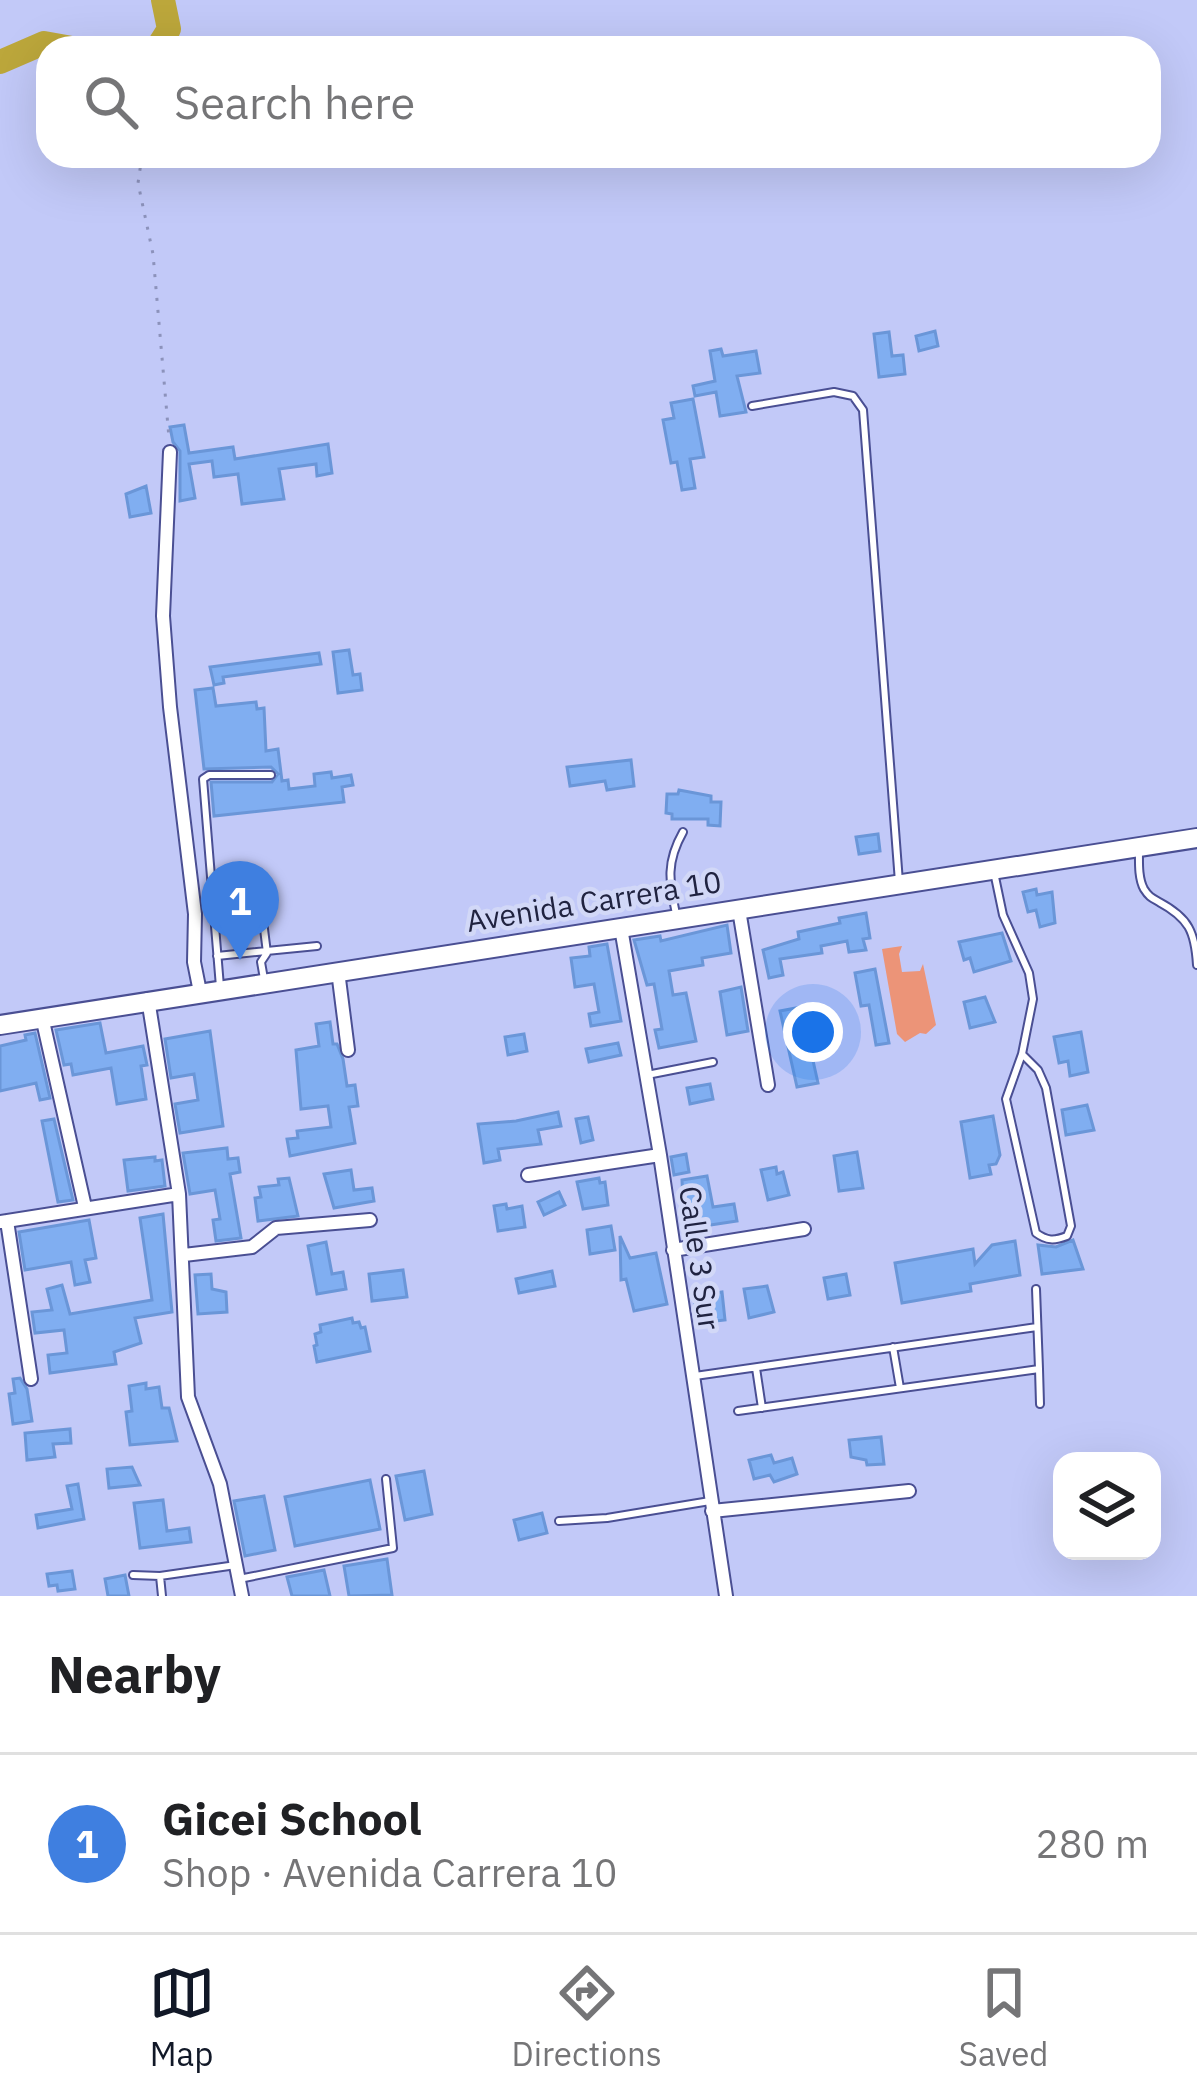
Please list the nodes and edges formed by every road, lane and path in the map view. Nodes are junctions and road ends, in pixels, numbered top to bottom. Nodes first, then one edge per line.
1 (140, 168) edge
2 (752, 406) dead end
3 (170, 452) joint
4 (272, 775) dead end
5 (683, 832) dead end
6 (1197, 838) edge
7 (1138, 849) junction
8 (994, 871) junction
9 (900, 885) junction
10 (260, 897) dead end
11 (740, 910) junction
12 (676, 920) junction
13 (621, 928) junction
14 (317, 946) dead end
15 (267, 953) junction
16 (217, 956) junction
17 (1197, 965) edge
18 (338, 970) junction
19 (264, 983) junction
20 (210, 991) junction
21 (148, 999) junction
22 (42, 1017) junction
23 (0, 1025) edge
24 (348, 1050) dead end
25 (1022, 1054) junction
26 (712, 1062) dead end
27 (647, 1075) junction
28 (768, 1085) dead end
29 (660, 1155) junction
30 (528, 1174) dead end
31 (179, 1194) junction
32 (86, 1207) junction
33 (370, 1220) dead end
34 (3, 1222) edge
35 (804, 1228) dead end
36 (673, 1250) junction
37 (184, 1255) junction
38 (1036, 1289) dead end
39 (1037, 1327) junction
40 (893, 1347) junction
41 (756, 1368) junction
42 (1039, 1370) junction
43 (692, 1376) junction
44 (31, 1379) dead end
45 (900, 1388) junction
46 (1040, 1404) dead end
47 (762, 1408) junction
48 (738, 1411) dead end
49 (386, 1479) dead end
50 (909, 1491) dead end
51 (711, 1506) junction
52 (559, 1521) dead end
53 (237, 1572) junction
54 (133, 1575) dead end
55 (160, 1576) junction
56 (162, 1596) edge
57 (242, 1596) edge
58 (726, 1596) edge

1 - 3 path
2 - 9 lane
3 - 20 street
4 - 16 lane
5 - 12 lane
6 - 7 street, Avenida Carrera 10
7 - 8 street, Avenida Carrera 10
7 - 17 lane
8 - 9 street, Avenida Carrera 10
8 - 25 lane
9 - 11 street, Avenida Carrera 10
10 - 15 lane
11 - 12 street, Avenida Carrera 10
11 - 28 street
12 - 13 street, Avenida Carrera 10
13 - 18 street, Avenida Carrera 10
13 - 27 street, Calle 3 Sur
14 - 15 lane
15 - 16 lane
15 - 19 lane
16 - 20 lane
18 - 19 street, Avenida Carrera 10
18 - 24 street
19 - 20 street, Avenida Carrera 10
20 - 21 street, Avenida Carrera 10
21 - 22 street, Avenida Carrera 10
21 - 31 street
22 - 23 street, Avenida Carrera 10
22 - 32 street
25 - 25 lane
26 - 27 lane
27 - 29 street, Calle 3 Sur
29 - 30 street
29 - 36 street, Calle 3 Sur
31 - 32 street
31 - 37 street
32 - 34 street
33 - 37 street
34 - 44 street
35 - 36 street
36 - 43 street, Calle 3 Sur
37 - 53 street
38 - 39 lane
39 - 40 lane
39 - 42 lane
40 - 41 lane
40 - 45 lane
41 - 43 lane
41 - 47 lane
42 - 45 lane
42 - 46 lane
43 - 51 street, Calle 3 Sur
45 - 47 lane
47 - 48 lane
49 - 53 lane
50 - 51 street
51 - 52 lane
51 - 58 street, Calle 3 Sur
53 - 55 lane
53 - 57 street
54 - 55 lane
55 - 56 lane

